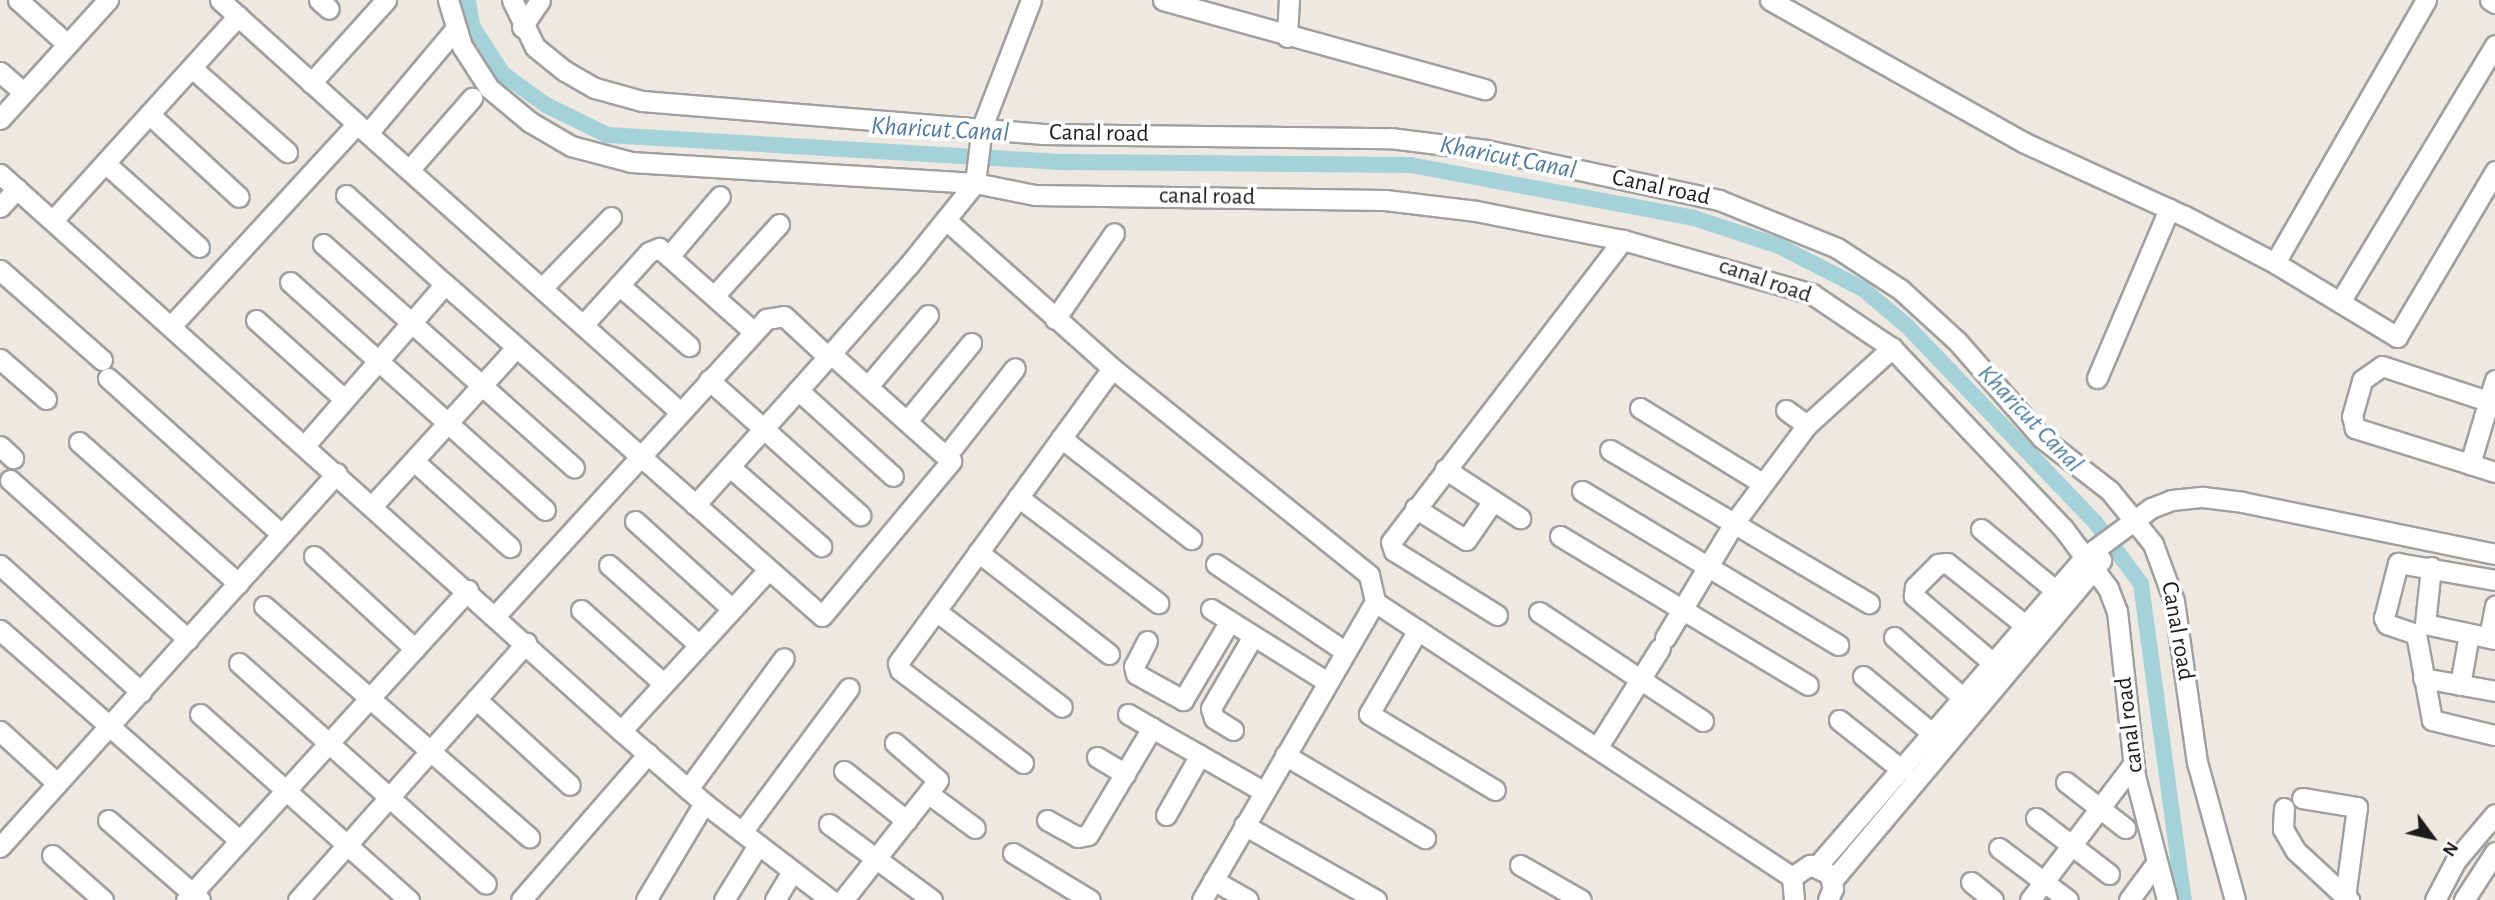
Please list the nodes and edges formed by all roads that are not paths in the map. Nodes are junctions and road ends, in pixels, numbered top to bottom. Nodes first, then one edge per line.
1 (18, 0) edge
2 (108, 0) edge
3 (220, 0) edge
4 (386, 0) edge
5 (448, 0) edge
6 (512, 0) edge
7 (540, 0) edge
8 (1031, 0) edge
9 (1163, 0) edge
10 (1289, 0) edge
11 (1770, 0) edge
12 (2426, 0) edge
13 (2490, 0) edge
14 (2495, 3) edge
15 (238, 16) junction
16 (522, 27) junction
17 (456, 28) junction
18 (1287, 37) junction
19 (67, 44) junction
20 (2495, 45) edge
21 (192, 68) junction
22 (0, 72) edge
23 (311, 83) junction
24 (1485, 89) dead end
25 (23, 92) junction
26 (472, 98) dead end
27 (149, 114) junction
28 (0, 119) edge
29 (363, 129) junction
30 (982, 134) junction
31 (287, 152) dead end
32 (105, 163) junction
33 (409, 170) junction
34 (2495, 171) edge
35 (0, 174) edge
36 (981, 184) junction
37 (17, 189) junction
38 (346, 195) dead end
39 (239, 197) dead end
40 (720, 197) dead end
41 (0, 207) edge
42 (2169, 209) junction
43 (611, 216) dead end
44 (54, 219) junction
45 (946, 220) junction
46 (779, 224) dead end
47 (1114, 233) dead end
48 (1623, 240) junction
49 (323, 244) dead end
50 (199, 247) dead end
51 (670, 255) junction
52 (2275, 263) junction
53 (0, 270) edge
54 (290, 282) dead end
55 (445, 284) junction
56 (619, 285) junction
57 (542, 288) junction
58 (714, 296) junction
59 (2340, 302) junction
60 (928, 315) dead end
61 (1055, 319) junction
62 (256, 320) dead end
63 (411, 323) junction
64 (172, 325) junction
65 (583, 326) junction
66 (754, 332) junction
67 (2397, 337) junction
68 (971, 343) dead end
69 (689, 346) dead end
70 (516, 348) junction
71 (1892, 348) junction
72 (830, 355) junction
73 (0, 359) edge
74 (378, 360) junction
75 (2382, 366) junction
76 (1015, 368) dead end
77 (1112, 368) junction
78 (2097, 378) dead end
79 (709, 380) junction
80 (2495, 380) edge
81 (481, 386) junction
82 (868, 386) junction
83 (798, 390) junction
84 (46, 399) dead end
85 (344, 399) junction
86 (2488, 401) junction
87 (1640, 408) dead end
88 (1786, 410) dead end
89 (680, 412) junction
90 (907, 421) junction
91 (448, 422) junction
92 (1807, 425) junction
93 (764, 430) junction
94 (1061, 438) junction
95 (79, 442) dead end
96 (306, 444) junction
97 (1610, 450) dead end
98 (947, 455) junction
99 (638, 458) junction
100 (414, 461) junction
101 (2470, 464) junction
102 (730, 467) junction
103 (574, 468) dead end
104 (1445, 469) junction
105 (2495, 472) edge
106 (337, 473) junction
107 (893, 475) dead end
108 (10, 480) dead end
109 (1762, 483) junction
110 (1582, 491) dead end
111 (1018, 497) junction
112 (1493, 501) junction
113 (373, 505) junction
114 (695, 505) junction
115 (1415, 508) junction
116 (545, 510) dead end
117 (860, 515) dead end
118 (1520, 519) dead end
119 (635, 521) dead end
120 (1734, 523) junction
121 (2138, 526) junction
122 (1981, 529) dead end
123 (281, 534) junction
124 (1560, 536) dead end
125 (1191, 539) dead end
126 (821, 546) dead end
127 (510, 547) dead end
128 (978, 552) junction
129 (2495, 554) edge
130 (314, 556) dead end
131 (2090, 561) junction
132 (1216, 564) dead end
133 (0, 565) edge
134 (609, 565) dead end
135 (1707, 567) junction
136 (2431, 567) junction
137 (2495, 567) edge
138 (767, 571) junction
139 (2495, 580) edge
140 (238, 583) junction
141 (468, 590) junction
142 (2055, 590) junction
143 (1375, 602) junction
144 (1158, 603) dead end
145 (1869, 603) dead end
146 (264, 606) dead end
147 (2495, 606) edge
148 (732, 609) junction
149 (1211, 609) dead end
150 (581, 610) dead end
151 (1682, 610) junction
152 (936, 611) junction
153 (1539, 612) dead end
154 (496, 615) junction
155 (1497, 615) dead end
156 (1230, 621) junction
157 (2025, 625) junction
158 (0, 630) edge
159 (1418, 630) junction
160 (2469, 634) junction
161 (1254, 636) junction
162 (1894, 638) dead end
163 (2492, 638) edge
164 (188, 639) junction
165 (1147, 641) dead end
166 (526, 643) junction
167 (699, 645) junction
168 (1838, 645) dead end
169 (415, 649) junction
170 (1343, 650) junction
171 (1109, 654) dead end
172 (784, 658) dead end
173 (239, 663) dead end
174 (1993, 663) junction
175 (1863, 676) dead end
176 (2423, 678) junction
177 (1640, 679) junction
178 (1326, 681) junction
179 (664, 684) junction
180 (1808, 685) dead end
181 (2460, 685) junction
182 (849, 688) dead end
183 (2495, 691) edge
184 (141, 692) junction
185 (370, 697) junction
186 (1963, 698) junction
187 (476, 699) junction
188 (1062, 707) dead end
189 (200, 714) dead end
190 (1128, 714) dead end
191 (1839, 720) dead end
192 (1703, 721) dead end
193 (110, 727) junction
194 (1152, 728) junction
195 (1233, 730) dead end
196 (0, 731) edge
197 (621, 731) junction
198 (1933, 734) junction
199 (2494, 735) edge
200 (330, 741) junction
201 (895, 743) dead end
202 (431, 748) junction
203 (1597, 748) junction
204 (648, 754) junction
205 (1200, 755) junction
206 (1285, 755) junction
207 (1097, 757) dead end
208 (1023, 763) dead end
209 (2134, 763) junction
210 (1902, 770) junction
211 (844, 771) dead end
212 (1125, 774) junction
213 (2066, 782) dead end
214 (57, 783) junction
215 (570, 785) dead end
216 (688, 789) junction
217 (285, 790) junction
218 (1263, 790) junction
219 (1495, 790) dead end
220 (389, 794) junction
221 (929, 794) junction
222 (2302, 798) dead end
223 (704, 803) junction
224 (2099, 808) junction
225 (2284, 808) dead end
226 (1166, 814) dead end
227 (2495, 814) edge
228 (2036, 818) dead end
229 (108, 820) dead end
230 (1047, 820) dead end
231 (907, 821) junction
232 (829, 824) dead end
233 (1244, 825) junction
234 (975, 828) dead end
235 (2125, 828) dead end
236 (529, 837) dead end
237 (1425, 838) dead end
238 (750, 839) junction
239 (239, 840) junction
240 (1, 843) edge
241 (346, 843) junction
242 (2072, 845) junction
243 (1999, 848) dead end
244 (2495, 852) edge
245 (1013, 853) dead end
246 (52, 855) dead end
247 (877, 860) junction
248 (2157, 862) junction
249 (1520, 865) dead end
250 (1817, 866) junction
251 (792, 872) junction
252 (2109, 874) dead end
253 (1213, 880) junction
254 (1971, 882) dead end
255 (2044, 882) junction
256 (486, 884) dead end
257 (1789, 892) edge
258 (1830, 895) edge
259 (193, 898) edge
260 (302, 899) edge
261 (2347, 899) edge
262 (103, 900) edge
263 (409, 900) edge
264 (521, 900) edge
265 (646, 900) edge
266 (724, 900) edge
267 (775, 900) edge
268 (831, 900) edge
269 (843, 900) edge
270 (932, 900) edge
271 (1090, 900) edge
272 (1202, 900) edge
273 (1248, 900) edge
274 (1377, 900) edge
275 (1581, 900) edge
276 (1993, 900) edge
277 (2030, 900) edge
278 (2067, 900) edge
279 (2129, 900) edge
280 (2167, 900) edge
281 (2235, 900) edge
282 (2435, 900) edge
283 (2464, 900) edge

1 - 19 street
2 - 19 street
3 - 15 street
4 - 23 street
5 - 17 street, canal road
6 - 16 street, Canal road
7 - 16 street
8 - 30 street
9 - 18 street
10 - 18 street
11 - 42 street
12 - 52 street
13 - 14 street
15 - 21 street
15 - 23 street
16 - 30 street, Canal road
17 - 29 street
17 - 36 street, canal road
18 - 24 street
19 - 25 street
20 - 59 street
21 - 27 street
21 - 31 street
22 - 25 street
23 - 29 street
25 - 28 street
26 - 33 street
27 - 32 street
27 - 39 street
29 - 33 street
29 - 64 street
30 - 36 street
30 - 121 street, Canal road
32 - 44 street
32 - 50 street
33 - 57 street
34 - 67 street
35 - 37 street
36 - 45 street
36 - 48 street, canal road
37 - 41 street
37 - 44 street
38 - 55 street
40 - 51 street
42 - 52 street
42 - 78 street
43 - 57 street
44 - 64 street
45 - 61 street
45 - 72 street
46 - 58 street
47 - 61 street
48 - 71 street, canal road
48 - 104 street
49 - 63 street
51 - 56 street
51 - 58 street
52 - 59 street
53 - 123 street
54 - 74 street
55 - 63 street
55 - 70 street
56 - 65 street
56 - 69 street
57 - 65 street
58 - 66 street
59 - 67 street
60 - 82 street
61 - 77 street
62 - 85 street
63 - 74 street
63 - 81 street
64 - 96 street
65 - 89 street
66 - 72 street
66 - 79 street
67 - 75 street
68 - 90 street
70 - 81 street
70 - 99 street
71 - 92 street
71 - 131 street, canal road
72 - 82 street
72 - 83 street
73 - 84 street
74 - 85 street
74 - 91 street
75 - 86 street
75 - 101 street
76 - 98 street
77 - 94 street
77 - 143 street
79 - 89 street
79 - 93 street
80 - 86 street
81 - 91 street
81 - 103 street
82 - 90 street
83 - 93 street
83 - 107 street
85 - 96 street
86 - 101 street
87 - 109 street
88 - 92 street
89 - 99 street
90 - 98 street
91 - 100 street
91 - 116 street
92 - 109 street
93 - 102 street
93 - 117 street
94 - 111 street
94 - 125 street
95 - 140 street
96 - 106 street
97 - 120 street
98 - 138 street
99 - 114 street
99 - 154 street
100 - 113 street
100 - 127 street
101 - 105 street
102 - 114 street
102 - 126 street
104 - 112 street
104 - 115 street
106 - 113 street
106 - 123 street
108 - 164 street
109 - 120 street
110 - 135 street
111 - 128 street
111 - 144 street
112 - 115 street
112 - 118 street
113 - 141 street
114 - 138 street
115 - 155 street
119 - 148 street
120 - 135 street
120 - 145 street
121 - 129 street
121 - 131 street
121 - 137 street
121 - 281 street, Canal road
122 - 142 street
123 - 140 street
124 - 151 street
128 - 152 street
128 - 171 street
130 - 169 street
131 - 142 street
131 - 209 street, canal road
131 - 258 street
132 - 170 street
133 - 184 street
134 - 167 street
135 - 151 street
135 - 168 street
136 - 139 street
136 - 160 street
136 - 176 street
138 - 148 street
140 - 164 street
141 - 154 street
141 - 169 street
142 - 157 street
143 - 159 street
143 - 170 street
146 - 185 street
147 - 163 street
148 - 167 street
149 - 156 street
150 - 179 street
151 - 177 street
151 - 180 street
152 - 188 street
152 - 208 street
153 - 177 street
154 - 166 street
156 - 161 street
156 - 165 street
157 - 174 street
157 - 174 street
158 - 193 street
159 - 203 street
159 - 219 street
160 - 163 street
160 - 181 street
161 - 178 street
161 - 195 street
162 - 186 street
164 - 184 street
166 - 187 street
166 - 197 street
167 - 179 street
169 - 185 street
170 - 178 street
172 - 216 street
173 - 200 street
174 - 186 street
175 - 198 street
176 - 181 street
176 - 199 street
177 - 192 street
177 - 203 street
178 - 206 street
179 - 197 street
181 - 183 street
182 - 238 street
184 - 193 street
185 - 200 street
185 - 202 street
186 - 198 street
187 - 202 street
187 - 215 street
189 - 217 street
190 - 194 street
191 - 210 street
193 - 214 street
193 - 239 street
194 - 205 street
194 - 212 street
196 - 214 street
197 - 204 street
198 - 210 street
200 - 217 street
200 - 220 street
201 - 221 street
202 - 220 street
202 - 236 street
203 - 257 street
204 - 216 street
204 - 264 street
205 - 218 street
205 - 226 street
206 - 218 street
206 - 237 street
207 - 212 street
209 - 224 street
209 - 248 street, canal road
210 - 250 street
211 - 231 street
212 - 230 street
213 - 224 street
214 - 240 street
216 - 223 street
217 - 239 street
217 - 241 street
218 - 233 street
220 - 241 street
220 - 256 street
221 - 231 street
221 - 234 street
222 - 261 street
223 - 238 street
223 - 265 street
224 - 235 street
224 - 242 street
225 - 261 street
227 - 282 street
228 - 242 street
229 - 259 street
231 - 247 street
232 - 247 street
233 - 253 street
233 - 274 street
238 - 251 street
238 - 266 street
239 - 259 street
241 - 260 street
241 - 263 street
242 - 252 street
242 - 255 street
243 - 255 street
244 - 283 street
245 - 271 street
246 - 262 street
247 - 269 street
247 - 270 street
248 - 279 street
248 - 280 street, canal road
249 - 275 street
250 - 257 street
250 - 258 street
251 - 267 street
251 - 268 street
253 - 272 street
253 - 273 street
254 - 276 street
255 - 277 street
255 - 278 street

